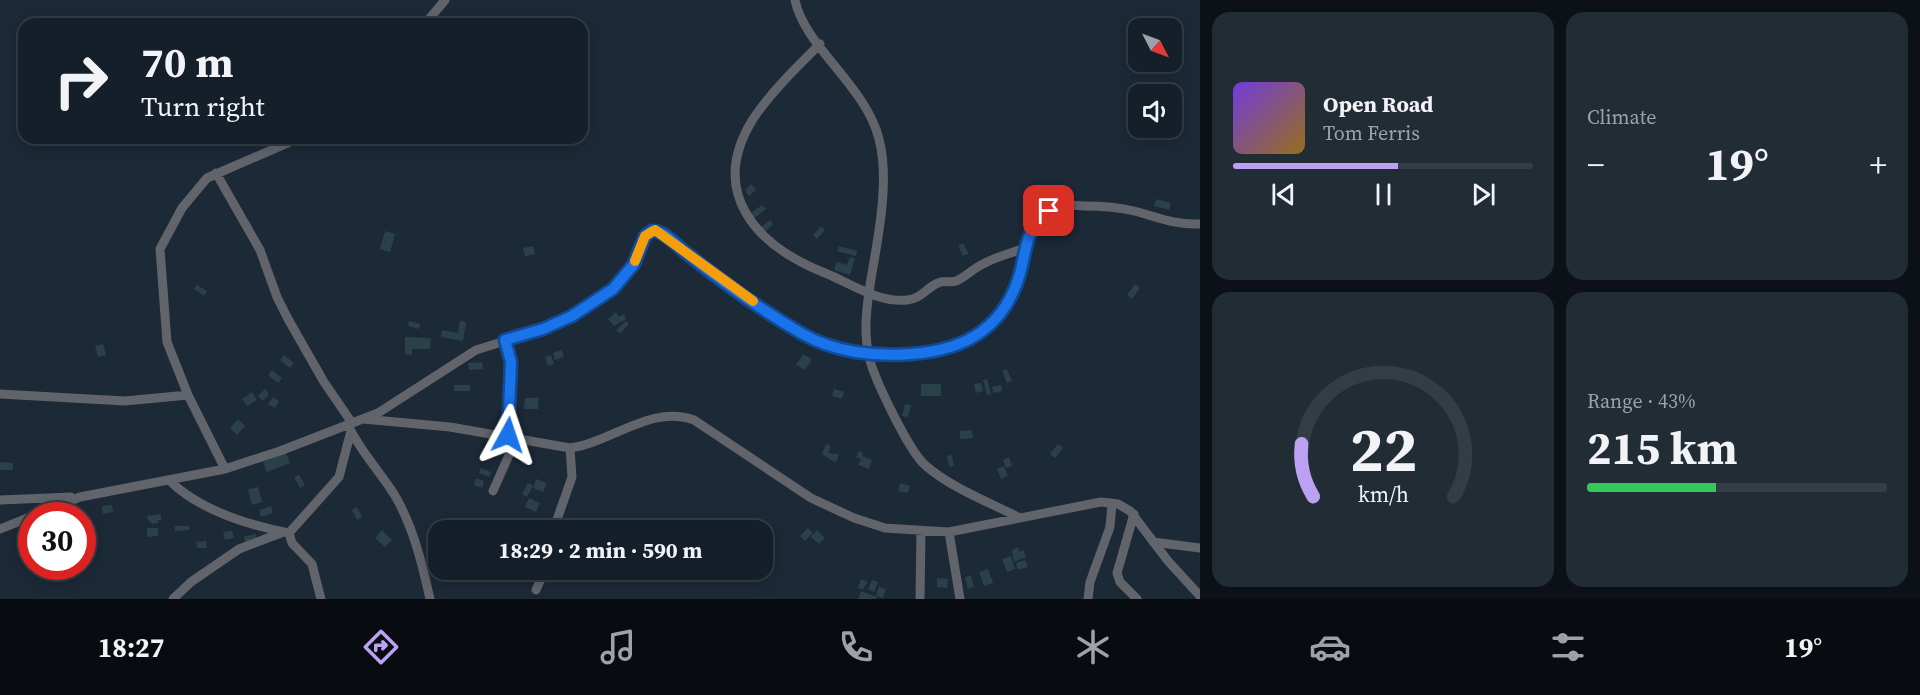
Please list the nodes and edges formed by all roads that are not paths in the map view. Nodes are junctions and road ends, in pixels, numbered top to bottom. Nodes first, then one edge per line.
1 (445, 0) edge
2 (795, 0) edge
3 (430, 18) edge
4 (820, 44) junction
5 (287, 144) edge
6 (216, 173) junction
7 (1200, 224) edge
8 (1025, 248) junction
9 (869, 294) junction
10 (505, 340) junction
11 (868, 354) junction
12 (0, 394) edge
13 (188, 395) junction
14 (362, 419) junction
15 (350, 426) junction
16 (513, 436) junction
17 (570, 448) junction
18 (225, 469) junction
19 (169, 480) junction
20 (493, 491) dead end
21 (80, 497) junction
22 (0, 500) edge
23 (1123, 507) junction
24 (1020, 518) junction
25 (558, 520) edge
26 (0, 529) edge
27 (921, 531) junction
28 (949, 532) junction
29 (286, 533) junction
30 (1153, 542) junction
31 (1200, 548) edge
32 (540, 580) edge
33 (536, 590) dead end
34 (1200, 596) edge
35 (173, 599) edge
36 (321, 599) edge
37 (430, 599) edge
38 (920, 599) edge
39 (960, 599) edge
40 (1088, 599) edge
41 (1137, 599) edge

1 - 3 street
2 - 4 street
4 - 9 street
4 - 9 street
5 - 6 street
6 - 13 street
6 - 15 street
7 - 8 street
8 - 9 street
8 - 11 street
9 - 11 street
10 - 11 street
10 - 14 street
10 - 16 street
11 - 24 street
12 - 13 street
13 - 18 street
14 - 15 street
14 - 16 street
15 - 18 street
15 - 29 street
15 - 37 street
16 - 17 street
16 - 20 street
17 - 25 street
17 - 27 street
18 - 19 street
19 - 21 street
19 - 29 street
21 - 22 street
21 - 26 street
23 - 24 street
23 - 30 street
23 - 40 street
23 - 41 street
24 - 28 street
27 - 28 street
27 - 38 street
28 - 39 street
29 - 35 street
29 - 36 street
30 - 31 street
30 - 34 street
32 - 33 street

